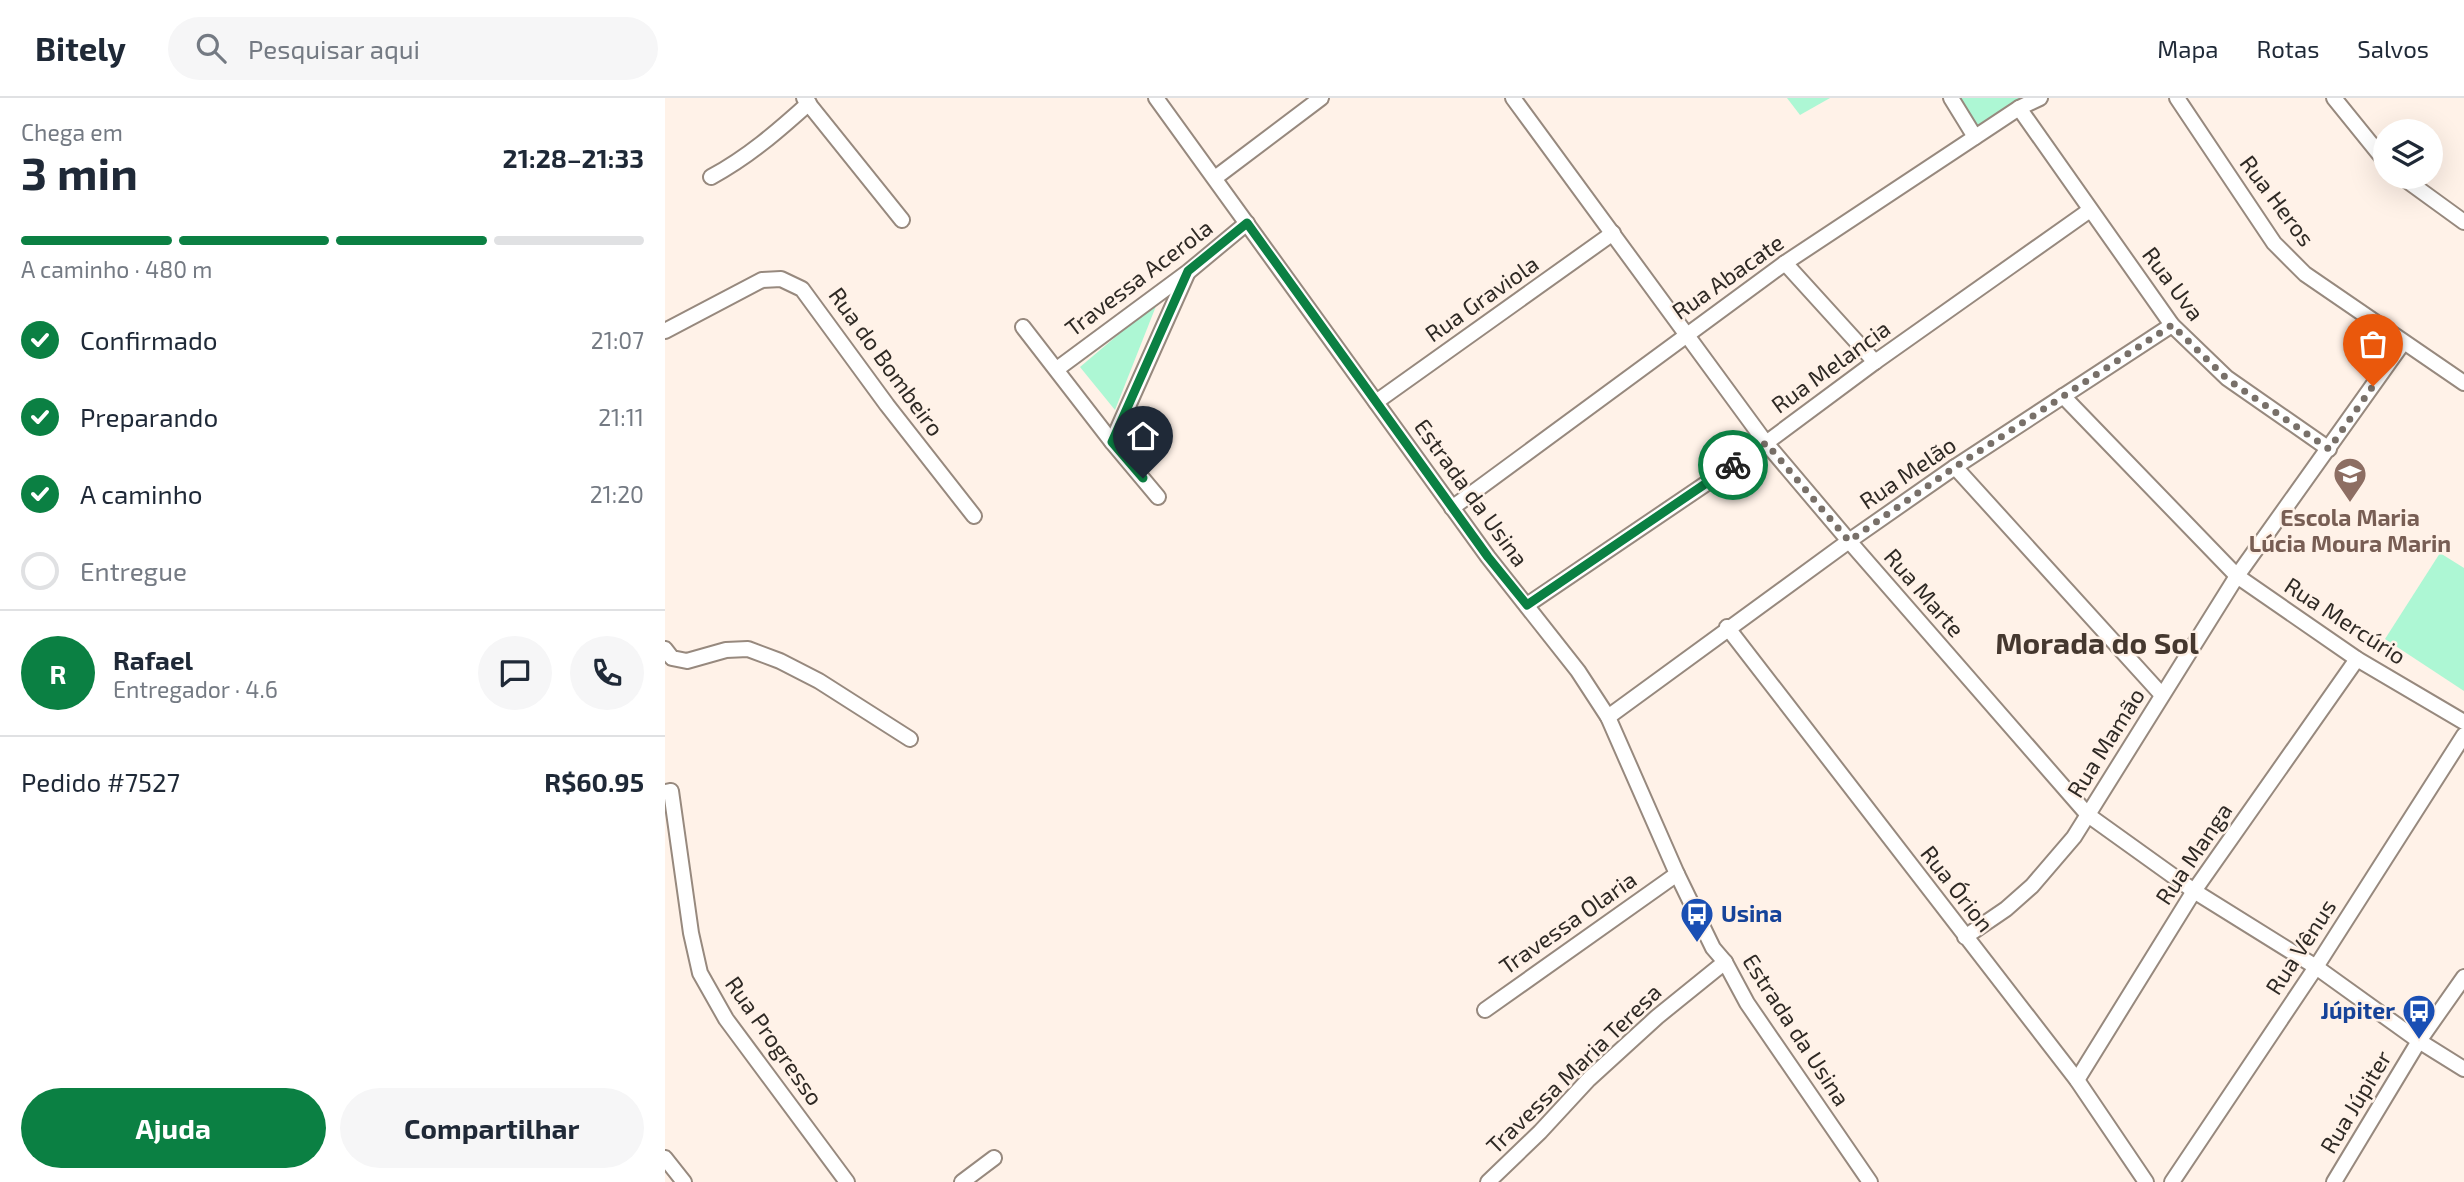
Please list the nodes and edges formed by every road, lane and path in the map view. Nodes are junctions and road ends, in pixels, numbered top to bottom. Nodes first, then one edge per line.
1 (1156, 98) edge
2 (1321, 98) edge
3 (1513, 98) edge
4 (1951, 98) edge
5 (2040, 98) edge
6 (2178, 98) edge
7 (2334, 98) edge
8 (807, 101) edge
9 (2019, 108) junction
10 (1975, 137) junction
11 (2373, 147) edge
12 (711, 177) dead end
13 (1215, 178) junction
14 (2419, 189) edge
15 (2090, 210) junction
16 (902, 220) dead end
17 (2464, 222) edge
18 (1247, 223) junction
19 (1613, 233) junction
20 (1785, 263) junction
21 (1188, 271) junction
22 (2172, 325) junction
23 (1023, 327) dead end
24 (665, 331) edge
25 (1685, 335) junction
26 (2403, 343) junction
27 (1875, 362) junction
28 (1057, 369) junction
29 (2464, 383) edge
30 (2063, 396) junction
31 (1376, 402) junction
32 (1112, 442) junction
33 (1766, 443) junction
34 (2329, 449) junction
35 (1955, 467) junction
36 (1158, 496) dead end
37 (1452, 508) junction
38 (974, 516) dead end
39 (1849, 541) junction
40 (2237, 576) junction
41 (1527, 605) junction
42 (1727, 628) junction
43 (665, 649) edge
44 (2357, 659) junction
45 (2162, 695) junction
46 (1608, 717) junction
47 (2464, 722) edge
48 (2464, 735) edge
49 (910, 740) dead end
50 (668, 792) edge
51 (2088, 815) junction
52 (1677, 874) junction
53 (2195, 891) junction
54 (1965, 937) junction
55 (1725, 962) junction
56 (2316, 967) junction
57 (2464, 976) edge
58 (1485, 1010) dead end
59 (2419, 1041) junction
60 (2464, 1069) edge
61 (2077, 1080) junction
62 (665, 1158) edge
63 (994, 1158) dead end
64 (684, 1182) edge
65 (847, 1182) edge
66 (962, 1182) edge
67 (1488, 1182) edge
68 (1870, 1182) edge
69 (2146, 1182) edge
70 (2172, 1182) edge
71 (2334, 1182) edge

1 - 13 street, Estrada da Usina
2 - 13 street
3 - 19 street, Rua Marte
4 - 10 street
5 - 9 street, Rua Abacate
6 - 26 street, Rua Heros
7 - 11 street
8 - 12 street
8 - 16 street
9 - 10 street, Rua Abacate
9 - 15 street, Rua Uva
10 - 20 street, Rua Abacate
13 - 18 street, Estrada da Usina
14 - 17 street
15 - 22 street, Rua Uva
15 - 27 street, Rua Melancia
18 - 21 street, Travessa Acerola
18 - 31 street, Estrada da Usina
19 - 25 street, Rua Marte
19 - 31 street, Rua Graviola
20 - 25 street, Rua Abacate
20 - 27 street
21 - 28 street, Travessa Acerola
21 - 32 street
22 - 30 street, Rua Melão
22 - 34 street, Rua Uva
23 - 28 street
24 - 38 street, Rua do Bombeiro
25 - 33 street, Rua Marte
25 - 37 street, Rua Abacate
26 - 29 street, Rua Heros
26 - 34 street, Rua Mamão
27 - 33 street, Rua Melancia
28 - 32 street
30 - 35 street, Rua Melão
30 - 40 street, Rua Mercúrio
31 - 37 street, Estrada da Usina
32 - 36 street
33 - 39 street, Rua Marte
33 - 41 street, Rua Melancia
34 - 40 street, Rua Mamão
35 - 39 street, Rua Melão
35 - 45 street
37 - 41 street, Estrada da Usina
39 - 42 street, Rua Melão
39 - 51 street, Rua Marte
40 - 44 street, Rua Mercúrio
40 - 45 street, Rua Mamão
41 - 46 street, Estrada da Usina
42 - 46 street, Rua Melão
42 - 54 street, Rua Órion
43 - 49 street
44 - 47 street, Rua Mercúrio
44 - 53 street, Rua Manga
45 - 51 street, Rua Mamão
46 - 52 street, Estrada da Usina
48 - 56 street, Rua Vênus
50 - 65 street, Rua Progresso
51 - 53 street, Rua Marte
51 - 54 street, Rua Mamão
52 - 55 street, Estrada da Usina
52 - 58 street, Travessa Olaria
53 - 56 street, Rua Marte
53 - 61 street, Rua Manga
54 - 61 street, Rua Órion
55 - 67 street, Travessa Maria Teresa
55 - 68 street, Estrada da Usina
56 - 59 street, Rua Marte
56 - 70 street, Rua Vênus
57 - 59 street, Rua Júpiter
59 - 60 street, Rua Marte
59 - 71 street, Rua Júpiter
61 - 69 street, Rua Órion
62 - 64 street
63 - 66 street

